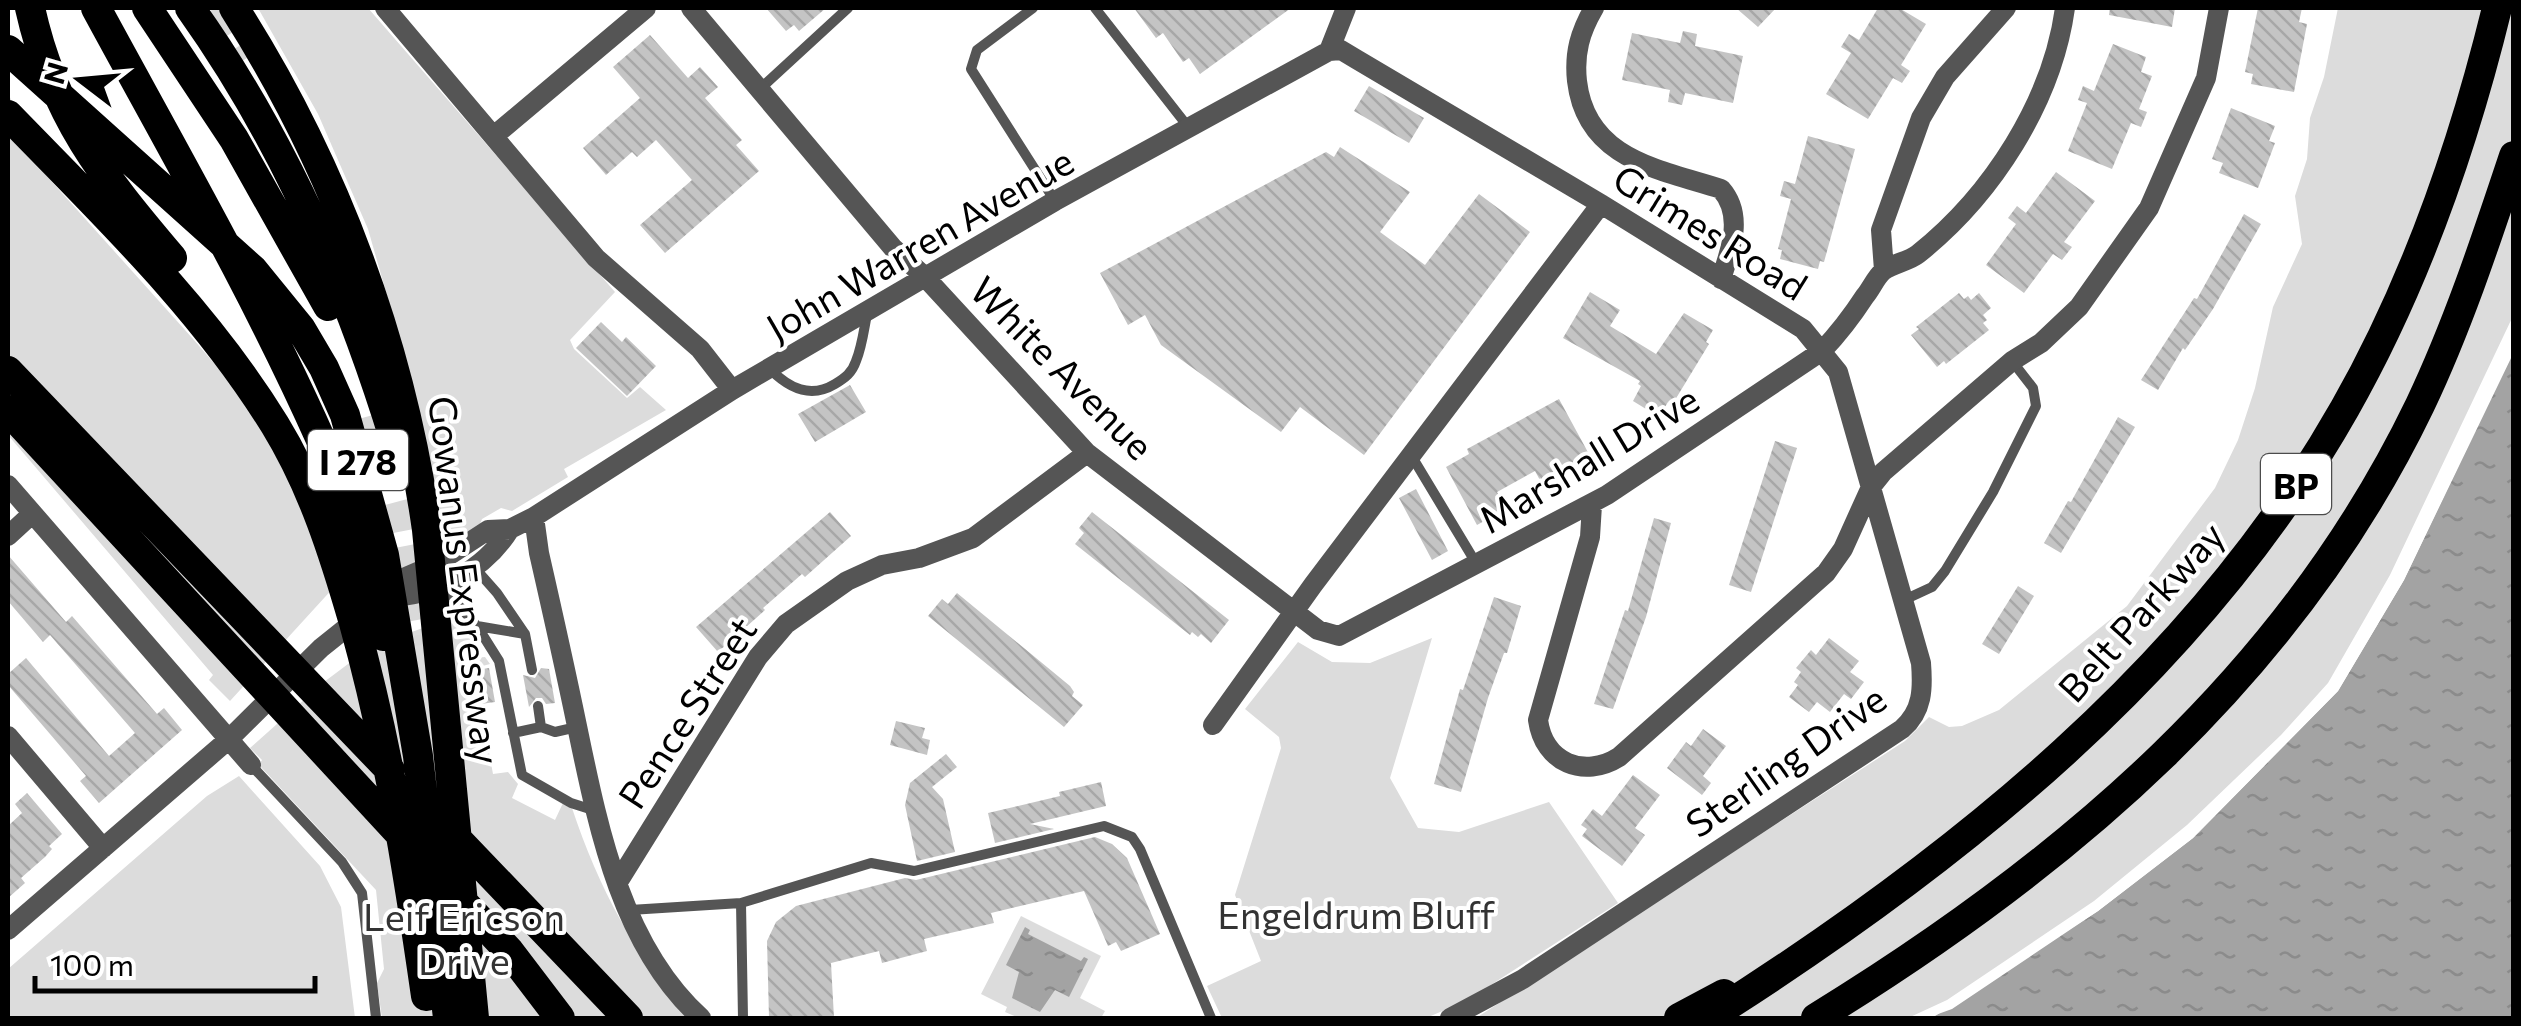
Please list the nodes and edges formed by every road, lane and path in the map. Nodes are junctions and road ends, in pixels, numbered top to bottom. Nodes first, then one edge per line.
1 (30, 8) edge
2 (96, 8) edge
3 (147, 8) edge
4 (190, 8) edge
5 (234, 8) edge
6 (386, 8) edge
7 (646, 8) edge
8 (691, 8) edge
9 (848, 8) edge
10 (1033, 8) edge
11 (1095, 8) edge
12 (1346, 8) edge
13 (1594, 8) edge
14 (2006, 8) edge
15 (2065, 8) edge
16 (2219, 8) edge
17 (2497, 8) edge
18 (8, 50) edge
19 (1329, 52) junction
20 (761, 88) junction
21 (8, 115) edge
22 (8, 127) edge
23 (1190, 129) junction
24 (495, 135) junction
25 (2514, 156) edge
26 (1056, 201) junction
27 (1600, 204) junction
28 (1884, 270) junction
29 (925, 277) junction
30 (1721, 278) junction
31 (868, 312) junction
32 (1822, 350) junction
33 (2012, 361) junction
34 (770, 370) junction
35 (8, 372) edge
36 (732, 390) junction
37 (8, 410) edge
38 (373, 415) tunnel mouth
39 (1087, 453) junction
40 (1411, 455) junction
41 (8, 485) edge
42 (1872, 487) junction
43 (1592, 505) junction
44 (32, 514) junction
45 (534, 516) junction
46 (510, 529) junction
47 (8, 536) edge
48 (1476, 564) junction
49 (473, 566) junction
50 (438, 593) junction
51 (372, 598) junction
52 (1904, 600) junction
53 (1294, 612) junction
54 (477, 626) junction
55 (525, 634) junction
56 (532, 670) dead end
57 (538, 706) dead end
58 (1213, 725) dead end
59 (541, 727) junction
60 (577, 727) junction
61 (513, 732) junction
62 (8, 736) edge
63 (228, 740) junction
64 (251, 764) joint
65 (594, 810) junction
66 (404, 842) junction
67 (103, 848) junction
68 (1937, 858) junction
69 (2037, 867) junction
70 (618, 882) junction
71 (741, 902) junction
72 (630, 910) junction
73 (8, 930) edge
74 (440, 1016) edge
75 (376, 1018) edge
76 (474, 1018) edge
77 (560, 1018) edge
78 (628, 1018) edge
79 (701, 1018) edge
80 (744, 1018) edge
81 (1211, 1018) edge
82 (1450, 1018) edge
83 (1679, 1018) edge
84 (1708, 1018) edge
85 (1816, 1018) edge
86 (1844, 1018) edge

1 - 51 highway
2 - 66 highway
3 - 38 highway
4 - 50 highway
5 - 50 highway, Gowanus Expressway / I 278
6 - 24 street
7 - 24 street
8 - 20 street, White Avenue
9 - 20 lane
10 - 26 lane
11 - 23 lane
12 - 19 street
13 - 30 street
14 - 28 street
15 - 28 street, Marshall Drive
16 - 33 street
17 - 68 highway, Belt Parkway / BP
18 - 74 highway, I 278
19 - 23 street, John Warren Avenue
19 - 27 street, Grimes Road
20 - 29 street, White Avenue
21 - 66 highway, I 278
22 - 51 highway, I 278
23 - 26 street, John Warren Avenue
24 - 36 street
25 - 69 highway, BP
26 - 29 street, John Warren Avenue
27 - 30 street, Grimes Road
27 - 40 street
28 - 32 street, Marshall Drive
29 - 31 street, John Warren Avenue
29 - 39 street, White Avenue
30 - 32 street, Grimes Road
31 - 34 street, John Warren Avenue
31 - 34 lane
32 - 42 street, Grimes Road
32 - 43 street, Marshall Drive
33 - 42 street
33 - 52 lane
34 - 36 street, John Warren Avenue
35 - 78 highway
36 - 45 street, John Warren Avenue
37 - 77 highway
39 - 53 street, White Avenue
39 - 70 street, Pence Street
40 - 48 lane
40 - 53 street
41 - 44 street
42 - 43 street
42 - 52 street, Grimes Road
43 - 48 street, Marshall Drive
44 - 47 street
44 - 63 street
45 - 46 street, John Warren Avenue
45 - 60 street
46 - 49 street, John Warren Avenue
46 - 51 street, John Warren Avenue
48 - 53 street, Marshall Drive
49 - 50 street, John Warren Avenue
49 - 55 lane
50 - 51 street, John Warren Avenue
50 - 54 lane
50 - 76 highway, Gowanus Expressway / I 278
51 - 63 street, John Warren Avenue
51 - 74 highway, I 278
52 - 82 street, Sterling Drive
53 - 58 street
54 - 55 lane
54 - 61 lane
55 - 56 lane
57 - 59 lane
59 - 60 lane
59 - 61 lane
60 - 65 street
61 - 65 lane
62 - 67 street
63 - 64 street
63 - 67 street, John Warren Avenue
64 - 75 lane
65 - 70 street
66 - 74 highway, I 278
67 - 73 street, John Warren Avenue
68 - 83 highway
68 - 84 highway, Belt Parkway / BP
69 - 85 highway, BP
69 - 86 highway
70 - 72 street
71 - 72 lane
71 - 80 lane
71 - 81 lane
72 - 79 street

